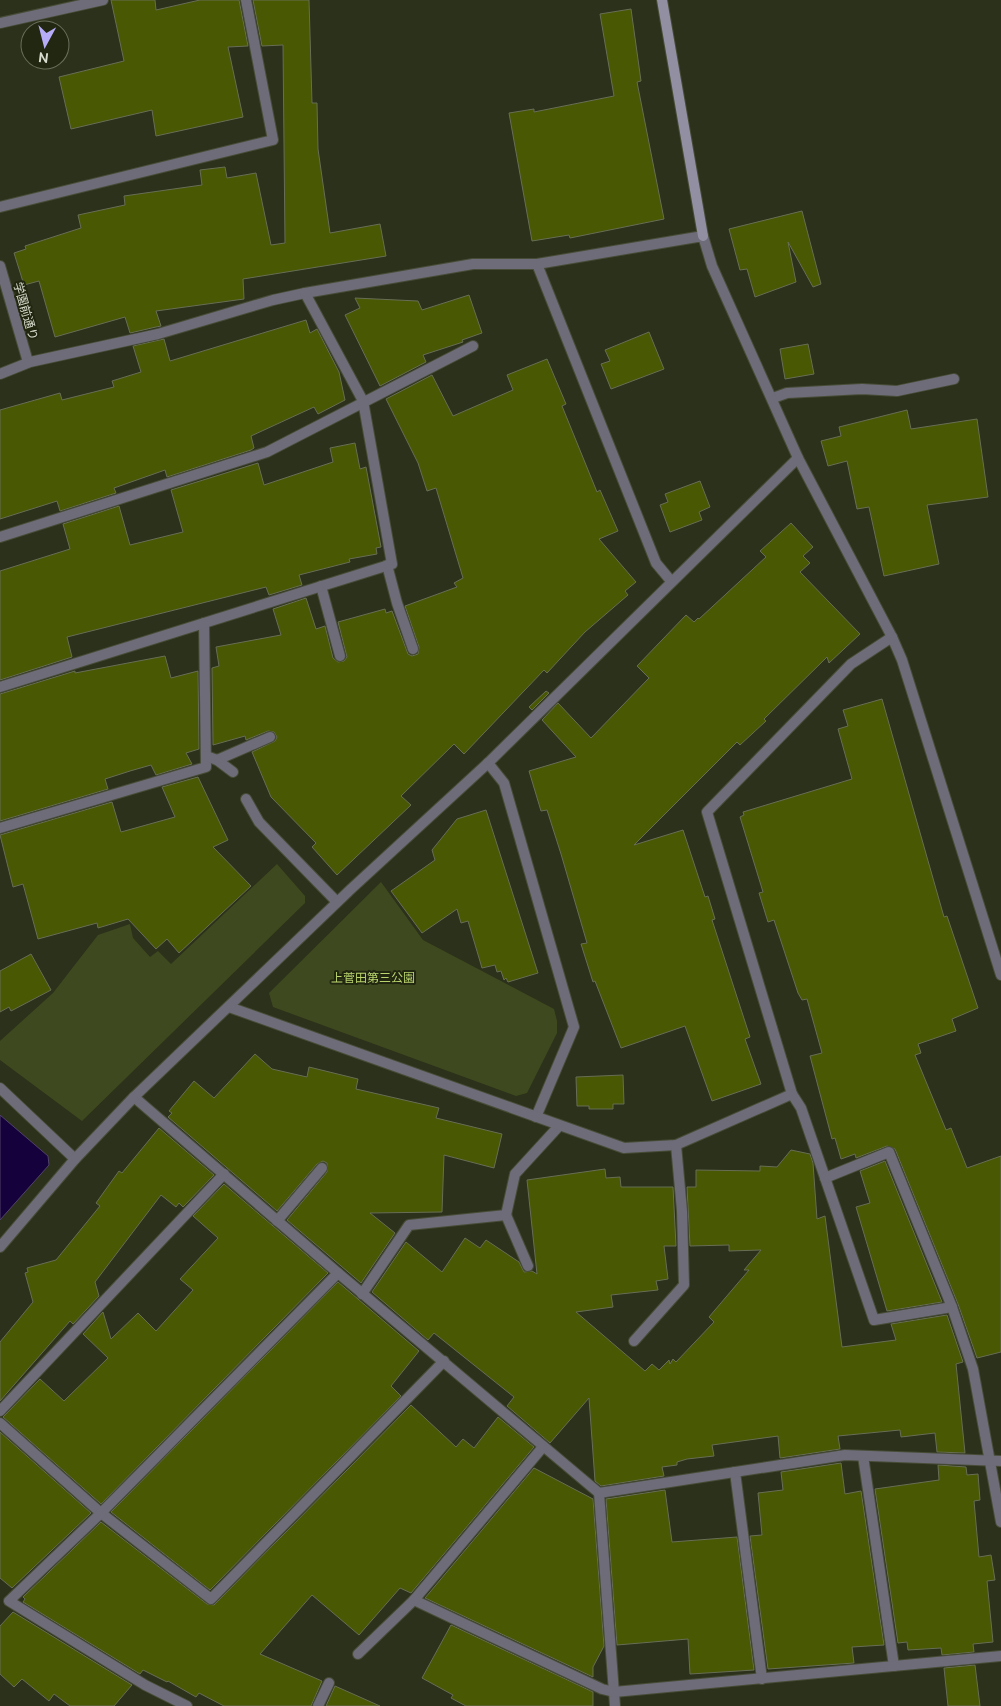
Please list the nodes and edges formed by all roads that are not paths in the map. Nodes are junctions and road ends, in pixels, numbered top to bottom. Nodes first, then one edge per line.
1 (103, 0) edge
2 (246, 0) edge
3 (662, 0) edge
4 (0, 23) edge
5 (0, 207) edge
6 (703, 236) junction
7 (538, 264) junction
8 (0, 266) edge
9 (305, 293) junction
10 (473, 346) dead end
11 (28, 362) junction
12 (0, 374) edge
13 (954, 379) dead end
14 (773, 398) junction
15 (363, 401) junction
16 (798, 458) junction
17 (0, 537) edge
18 (387, 565) junction
19 (671, 581) junction
20 (321, 586) junction
21 (204, 624) junction
22 (892, 637) junction
23 (413, 649) dead end
24 (340, 656) dead end
25 (0, 687) edge
26 (270, 737) dead end
27 (206, 756) junction
28 (217, 760) junction
29 (488, 763) junction
30 (233, 772) dead end
31 (246, 798) dead end
32 (0, 828) edge
33 (337, 902) junction
34 (998, 954) edge
35 (1001, 975) edge
36 (229, 1007) junction
37 (0, 1088) edge
38 (792, 1094) junction
39 (134, 1097) junction
40 (536, 1117) junction
41 (559, 1126) junction
42 (676, 1144) junction
43 (75, 1159) junction
44 (322, 1168) dead end
45 (224, 1174) junction
46 (825, 1178) junction
47 (506, 1215) junction
48 (277, 1221) junction
49 (0, 1247) edge
50 (528, 1266) dead end
51 (338, 1273) junction
52 (362, 1294) junction
53 (952, 1307) junction
54 (634, 1341) dead end
55 (444, 1361) junction
56 (0, 1411) edge
57 (0, 1423) edge
58 (542, 1448) junction
59 (863, 1456) junction
60 (996, 1461) edge
61 (735, 1472) junction
62 (599, 1493) junction
63 (101, 1513) junction
64 (1001, 1522) edge
65 (414, 1600) junction
66 (5, 1602) edge
67 (358, 1654) dead end
68 (1001, 1656) edge
69 (894, 1666) junction
70 (762, 1680) junction
71 (329, 1683) dead end
72 (614, 1692) junction
73 (187, 1706) edge
74 (318, 1706) edge
75 (615, 1706) edge

1 - 4 street
2 - 5 street
3 - 6 street
6 - 7 street
6 - 14 street
7 - 9 street
7 - 19 street
8 - 11 street, 学園前通り
9 - 11 street
9 - 15 street
10 - 15 street
11 - 12 street
13 - 14 street
14 - 16 street
15 - 17 street
15 - 18 street
16 - 19 street
16 - 22 street
18 - 20 street
18 - 23 street
19 - 29 street
20 - 21 street
20 - 24 street
21 - 25 street
21 - 27 street
22 - 34 street
22 - 38 street
26 - 28 street
27 - 28 street
27 - 32 street
28 - 30 street
29 - 33 street
29 - 40 street
31 - 33 street
33 - 36 street
34 - 35 street
36 - 39 street
36 - 40 street
37 - 43 street
38 - 42 street
38 - 46 street
39 - 43 street
39 - 45 street
40 - 41 street
41 - 42 street
41 - 47 street
42 - 54 street
43 - 49 street
44 - 48 street
45 - 48 street
45 - 56 street
46 - 53 street
46 - 53 street
47 - 50 street
47 - 52 street
48 - 51 street
51 - 52 street
51 - 63 street
52 - 55 street
53 - 60 street
55 - 58 street
55 - 63 street
57 - 63 street
58 - 62 street
58 - 65 street
59 - 60 street
59 - 61 street
59 - 69 street
60 - 64 street
61 - 62 street
61 - 70 street
62 - 72 street
63 - 66 street
65 - 67 street
65 - 72 street
66 - 73 street
68 - 69 street
69 - 70 street
70 - 72 street
71 - 74 street
72 - 75 street

